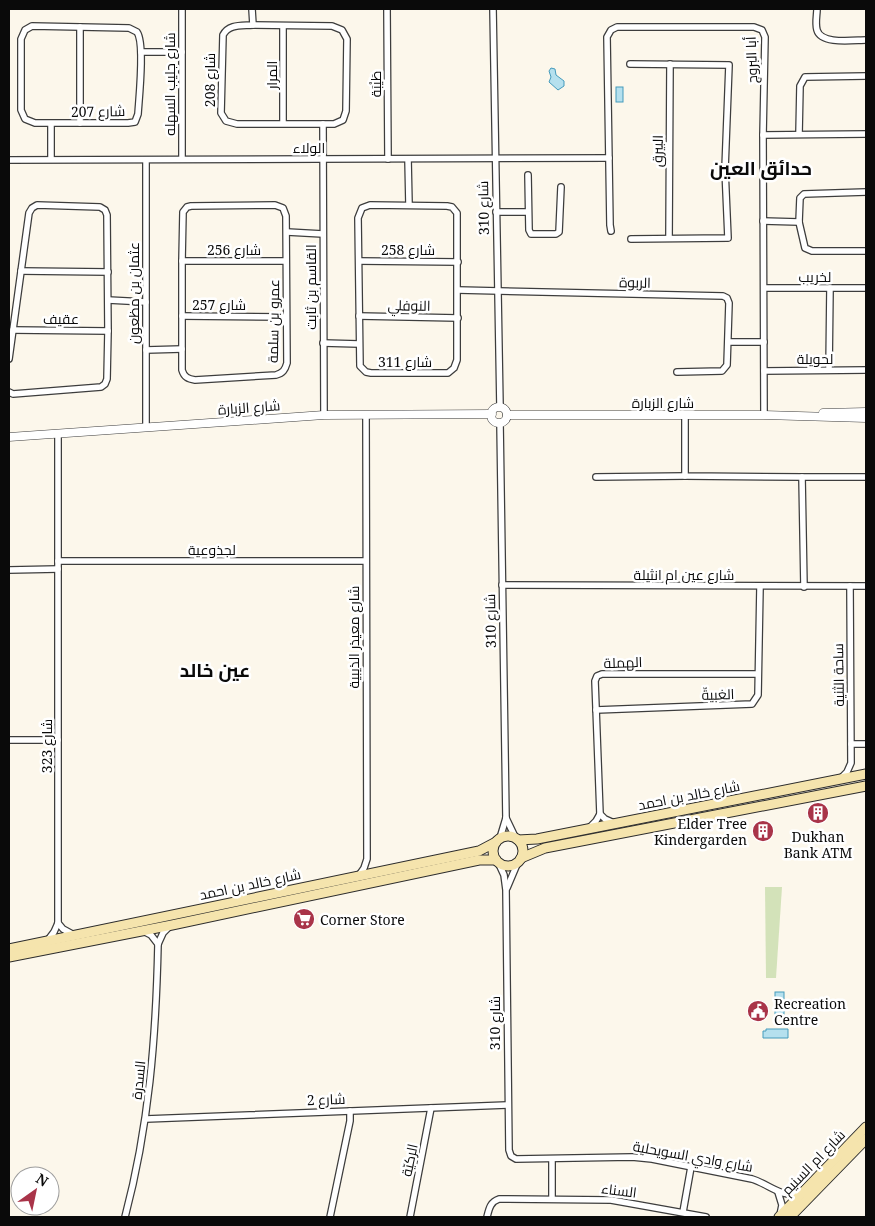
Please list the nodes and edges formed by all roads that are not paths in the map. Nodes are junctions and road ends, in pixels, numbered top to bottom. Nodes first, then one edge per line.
1 (182, 9) edge
2 (252, 9) edge
3 (387, 9) edge
4 (493, 9) edge
5 (817, 9) edge
6 (252, 26) junction
7 (284, 26) junction
8 (80, 27) junction
9 (866, 40) edge
10 (140, 52) junction
11 (182, 52) junction
12 (630, 64) dead end
13 (670, 64) junction
14 (866, 76) edge
15 (80, 123) junction
16 (283, 123) junction
17 (51, 124) junction
18 (323, 124) junction
19 (799, 134) junction
20 (866, 134) edge
21 (763, 135) junction
22 (609, 158) junction
23 (51, 159) junction
24 (182, 159) junction
25 (388, 159) junction
26 (408, 159) junction
27 (495, 159) junction
28 (9, 160) edge
29 (146, 160) junction
30 (324, 160) junction
31 (725, 169) junction
32 (738, 169) dead end
33 (528, 176) dead end
34 (561, 187) dead end
35 (866, 192) edge
36 (408, 205) junction
37 (496, 212) junction
38 (528, 212) junction
39 (763, 221) junction
40 (799, 222) junction
41 (611, 231) dead end
42 (287, 232) junction
43 (323, 234) junction
44 (669, 238) junction
45 (631, 239) dead end
46 (866, 251) edge
47 (182, 261) junction
48 (359, 261) junction
49 (286, 262) junction
50 (458, 262) junction
51 (21, 272) junction
52 (108, 272) junction
53 (764, 288) junction
54 (830, 288) junction
55 (866, 288) edge
56 (458, 290) junction
57 (497, 290) junction
58 (108, 300) junction
59 (9, 302) edge
60 (16, 302) junction
61 (146, 302) junction
62 (182, 316) junction
63 (359, 316) junction
64 (286, 317) junction
65 (458, 318) junction
66 (13, 330) junction
67 (108, 330) junction
68 (728, 342) junction
69 (764, 342) junction
70 (323, 343) junction
71 (359, 344) junction
72 (182, 349) junction
73 (146, 350) junction
74 (9, 359) edge
75 (829, 370) junction
76 (866, 370) edge
77 (764, 371) junction
78 (677, 372) dead end
79 (9, 392) edge
80 (500, 407) junction
81 (866, 412) edge
82 (492, 414) junction
83 (324, 415) junction
84 (366, 415) junction
85 (507, 415) junction
86 (685, 415) junction
87 (764, 415) junction
88 (788, 416) junction
89 (866, 418) edge
90 (500, 423) junction
91 (146, 427) junction
92 (58, 434) junction
93 (9, 437) edge
94 (685, 476) junction
95 (596, 477) dead end
96 (866, 477) edge
97 (802, 478) junction
98 (58, 561) junction
99 (366, 561) junction
100 (58, 569) junction
101 (9, 570) edge
102 (502, 585) junction
103 (804, 586) junction
104 (850, 586) junction
105 (866, 586) edge
106 (760, 587) junction
107 (758, 674) junction
108 (596, 710) junction
109 (9, 740) edge
110 (58, 740) junction
111 (851, 744) junction
112 (866, 744) edge
113 (851, 763) junction
114 (865, 774) edge
115 (841, 779) junction
116 (866, 786) edge
117 (600, 814) junction
118 (506, 818) junction
119 (614, 824) junction
120 (588, 829) junction
121 (517, 839) junction
122 (498, 840) junction
123 (367, 859) junction
124 (520, 860) junction
125 (497, 861) junction
126 (378, 872) junction
127 (358, 876) junction
128 (506, 890) junction
129 (58, 923) junction
130 (172, 925) junction
131 (141, 930) junction
132 (74, 935) junction
133 (48, 940) junction
134 (158, 944) junction
135 (9, 949) edge
136 (9, 957) edge
137 (507, 1104) junction
138 (431, 1108) junction
139 (350, 1111) junction
140 (146, 1119) junction
141 (866, 1127) edge
142 (866, 1139) edge
143 (511, 1156) joint
144 (552, 1159) junction
145 (691, 1167) junction
146 (778, 1192) junction
147 (803, 1192) junction
148 (552, 1199) junction
149 (682, 1212) junction
150 (125, 1217) edge
151 (330, 1217) edge
152 (410, 1217) edge
153 (487, 1217) edge
154 (706, 1217) edge
155 (780, 1217) edge
156 (790, 1217) edge

1 - 11 street, شارع جليب السهله
2 - 6 street
3 - 25 street, طَيْبَة
4 - 27 street, شارع 310
5 - 9 street
6 - 7 street, شارع 208
6 - 16 street, شارع 208
7 - 16 street, المرار
7 - 18 street, شارع 208
8 - 10 street, شارع 207
8 - 15 street
8 - 17 street, شارع 207
10 - 11 street
10 - 15 street, شارع 207
11 - 24 street, شارع جليب السهله
12 - 13 street
13 - 31 street
13 - 44 street, البيرق
14 - 19 street
15 - 17 street, شارع 207
16 - 18 street, شارع 208
17 - 23 street, شارع 207
18 - 30 street
19 - 20 street
19 - 21 street
21 - 22 street, أبا البروج
21 - 39 street, أبا البروج
22 - 27 street, الولاء
22 - 41 street, أبا البروج
23 - 28 street, الولاء
23 - 29 street, الولاء
24 - 29 street, الولاء
24 - 30 street, الولاء
25 - 26 street, الولاء
25 - 30 street, الولاء
26 - 27 street, الولاء
26 - 36 street
27 - 37 street, شارع 310
29 - 61 street, عثمان بن مظعون
30 - 43 street, القاسم بن ثابت
31 - 32 street
31 - 44 street
33 - 38 street
34 - 38 street
35 - 40 street
36 - 48 street, شارع 311
36 - 50 street, شارع 311
37 - 38 street
37 - 57 street, شارع 310
39 - 40 street
39 - 53 street, أبا البروج
40 - 46 street
42 - 43 street
42 - 47 street, عمرو بن سلمة
42 - 49 street, عمرو بن سلمة
43 - 70 street, القاسم بن ثابت
44 - 45 street
47 - 49 street, شارع 256
47 - 62 street, عمرو بن سلمة
48 - 50 street, شارع 258
48 - 63 street, شارع 311
49 - 64 street, عمرو بن سلمة
50 - 56 street, شارع 311
51 - 52 street
51 - 52 street
51 - 60 street
52 - 58 street
53 - 54 street, لخريب
53 - 69 street, أبا البروج
54 - 55 street, لخريب
54 - 75 street
56 - 57 street
56 - 65 street, شارع 311
57 - 68 street, الربوة
57 - 80 street, شارع 310
58 - 61 street
58 - 67 street
59 - 60 street
60 - 66 street
61 - 73 street, عثمان بن مظعون
62 - 64 street, شارع 257
62 - 72 street, عمرو بن سلمة
63 - 65 street, النوفلي
63 - 71 street, شارع 311
64 - 72 street, عمرو بن سلمة
65 - 71 street, شارع 311
66 - 67 street, عقيف
66 - 74 street
67 - 79 street
68 - 69 street
68 - 78 street, الربوة
69 - 77 street, أبا البروج
70 - 71 street
70 - 83 street, القاسم بن ثابت
72 - 73 street
73 - 91 street, عثمان بن مظعون
75 - 76 street, لحويلة
75 - 77 street, لحويلة
77 - 87 street, أبا البروج
80 - 82 street
80 - 85 street
81 - 88 street, شارع الزبارة
82 - 84 street, شارع الزبارة
82 - 90 street
83 - 84 street, شارع الزبارة
83 - 91 street, شارع الزبارة
84 - 99 street, شارع معيذر الذيبية
85 - 86 street, شارع الزبارة
85 - 90 street
86 - 87 street, شارع الزبارة
86 - 94 street
87 - 88 street, شارع الزبارة
88 - 89 street, شارع الزبارة
90 - 102 street, شارع 310
91 - 92 street, شارع الزبارة
92 - 93 street, شارع الزبارة
92 - 98 street, شارع 323
94 - 95 street
94 - 97 street
96 - 97 street
97 - 103 street
98 - 99 street, لجذوعية
98 - 100 street, شارع 323
99 - 123 street, شارع معيذر الذيبية
100 - 101 street
100 - 110 street, شارع 323
102 - 106 street, شارع عين ام انثيلة
102 - 118 street, شارع 310
103 - 104 street, شارع عين ام انثيلة
103 - 106 street, شارع عين ام انثيلة
104 - 105 street, شارع عين ام انثيلة
104 - 111 street, ساحة الثنية
106 - 107 street, الغبيةّ
107 - 108 street, الغبيةّ
107 - 108 street, الهملة
108 - 117 street, الهملة
109 - 110 street
110 - 129 street, شارع 323
111 - 112 street
111 - 113 street, ساحة الثنية
113 - 114 street
113 - 115 street
114 - 115 main road, شارع خالد بن احمد
115 - 119 main road, شارع خالد بن احمد
116 - 124 main road, شارع خالد بن احمد
117 - 119 street
117 - 120 street
118 - 121 street, شارع 310
118 - 122 street, شارع 310
119 - 120 main road, شارع خالد بن احمد
120 - 121 main road, شارع خالد بن احمد
121 - 122 main road
121 - 124 main road
122 - 125 main road
122 - 126 main road, شارع خالد بن احمد
123 - 126 street
123 - 127 street, شارع معيذر الذيبية
124 - 125 main road
124 - 128 street, شارع 310
125 - 128 street, شارع 310
125 - 130 main road, شارع خالد بن احمد
126 - 127 main road, شارع خالد بن احمد
127 - 132 main road, شارع خالد بن احمد
128 - 137 street, شارع 310
129 - 132 street
129 - 133 street
130 - 131 main road, شارع خالد بن احمد
130 - 134 street
131 - 134 street
131 - 136 main road, شارع خالد بن احمد
132 - 133 main road, شارع خالد بن احمد
133 - 135 main road, شارع خالد بن احمد
134 - 140 street, السدرة
137 - 138 street, شارع 2
137 - 143 street, شارع 310
138 - 139 street, شارع 2
138 - 152 street, الركيّة
139 - 140 street, شارع 2
139 - 151 street
140 - 150 street, السدرة
141 - 147 main road, شارع ام السنيم
142 - 156 main road, شارع ام السنيم
143 - 144 street, شارع وادي السويحلية
144 - 145 street, شارع وادي السويحلية
144 - 148 street
145 - 146 street, شارع وادي السويحلية
145 - 149 street
146 - 147 street, شارع وادي السويحلية
146 - 155 street
147 - 155 main road, شارع ام السنيم
148 - 149 street, السناء
148 - 153 street, السناء
149 - 154 street, السناء

